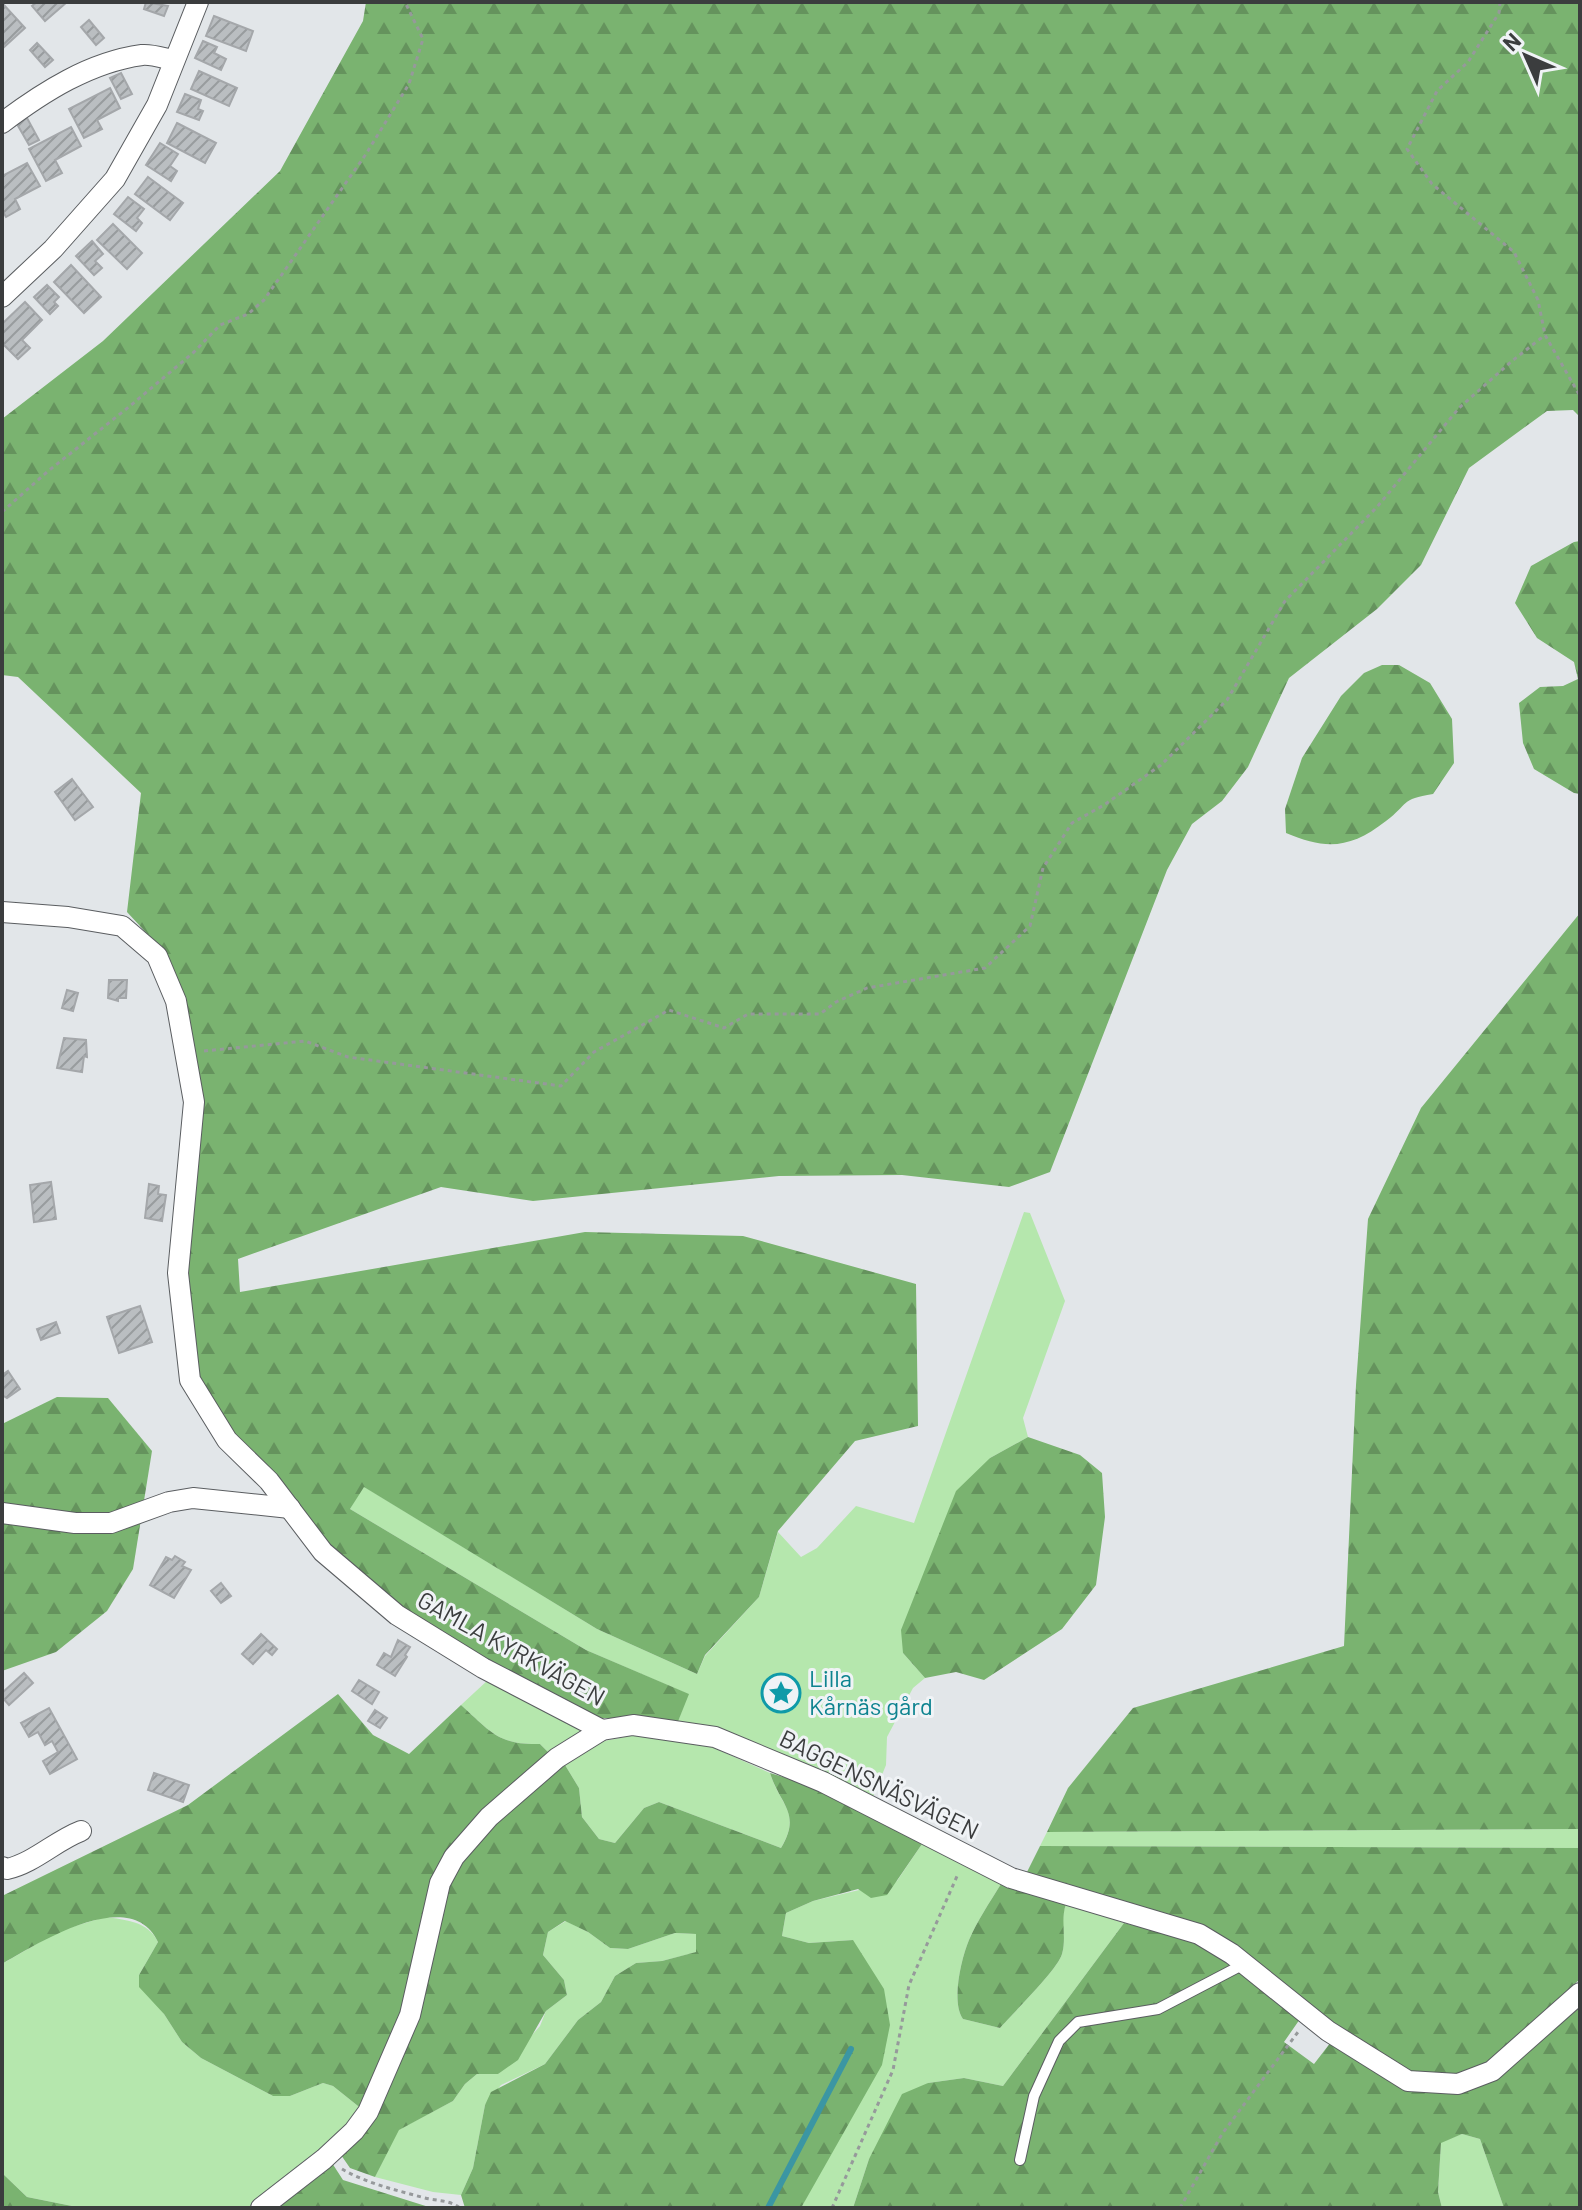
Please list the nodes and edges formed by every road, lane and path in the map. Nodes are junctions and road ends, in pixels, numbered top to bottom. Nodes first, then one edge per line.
1 (198, 2) edge
2 (405, 2) edge
3 (1500, 2) edge
4 (173, 60) junction
5 (2, 123) edge
6 (2, 297) edge
7 (1545, 335) junction
8 (1580, 396) edge
9 (2, 512) edge
10 (2, 912) edge
11 (185, 1051) junction
12 (290, 1508) junction
13 (2, 1513) edge
14 (602, 1730) junction
15 (81, 1831) dead end
16 (966, 1856) junction
17 (2, 1867) edge
18 (1244, 1964) junction
19 (1580, 1993) edge
20 (1309, 2017) junction
21 (324, 2159) junction
22 (1020, 2160) dead end
23 (261, 2208) edge
24 (460, 2208) edge
25 (832, 2208) edge
26 (1180, 2208) edge

1 - 4 street
2 - 9 path
3 - 7 path
4 - 5 street
4 - 6 street
7 - 8 path
7 - 11 path
10 - 11 street, GAMLA KYRKVÄGEN
11 - 12 street, GAMLA KYRKVÄGEN
12 - 13 street
12 - 14 street, GAMLA KYRKVÄGEN
14 - 16 street, BAGGENSNÄSVÄGEN
14 - 21 street, BAGGENSNÄSVÄGEN
15 - 17 street
16 - 18 street, BAGGENSNÄSVÄGEN
16 - 25 path
18 - 20 street, BAGGENSNÄSVÄGEN
18 - 22 lane
19 - 20 street, BAGGENSNÄSVÄGEN
20 - 26 path
21 - 23 street, BAGGENSNÄSVÄGEN
21 - 24 path

